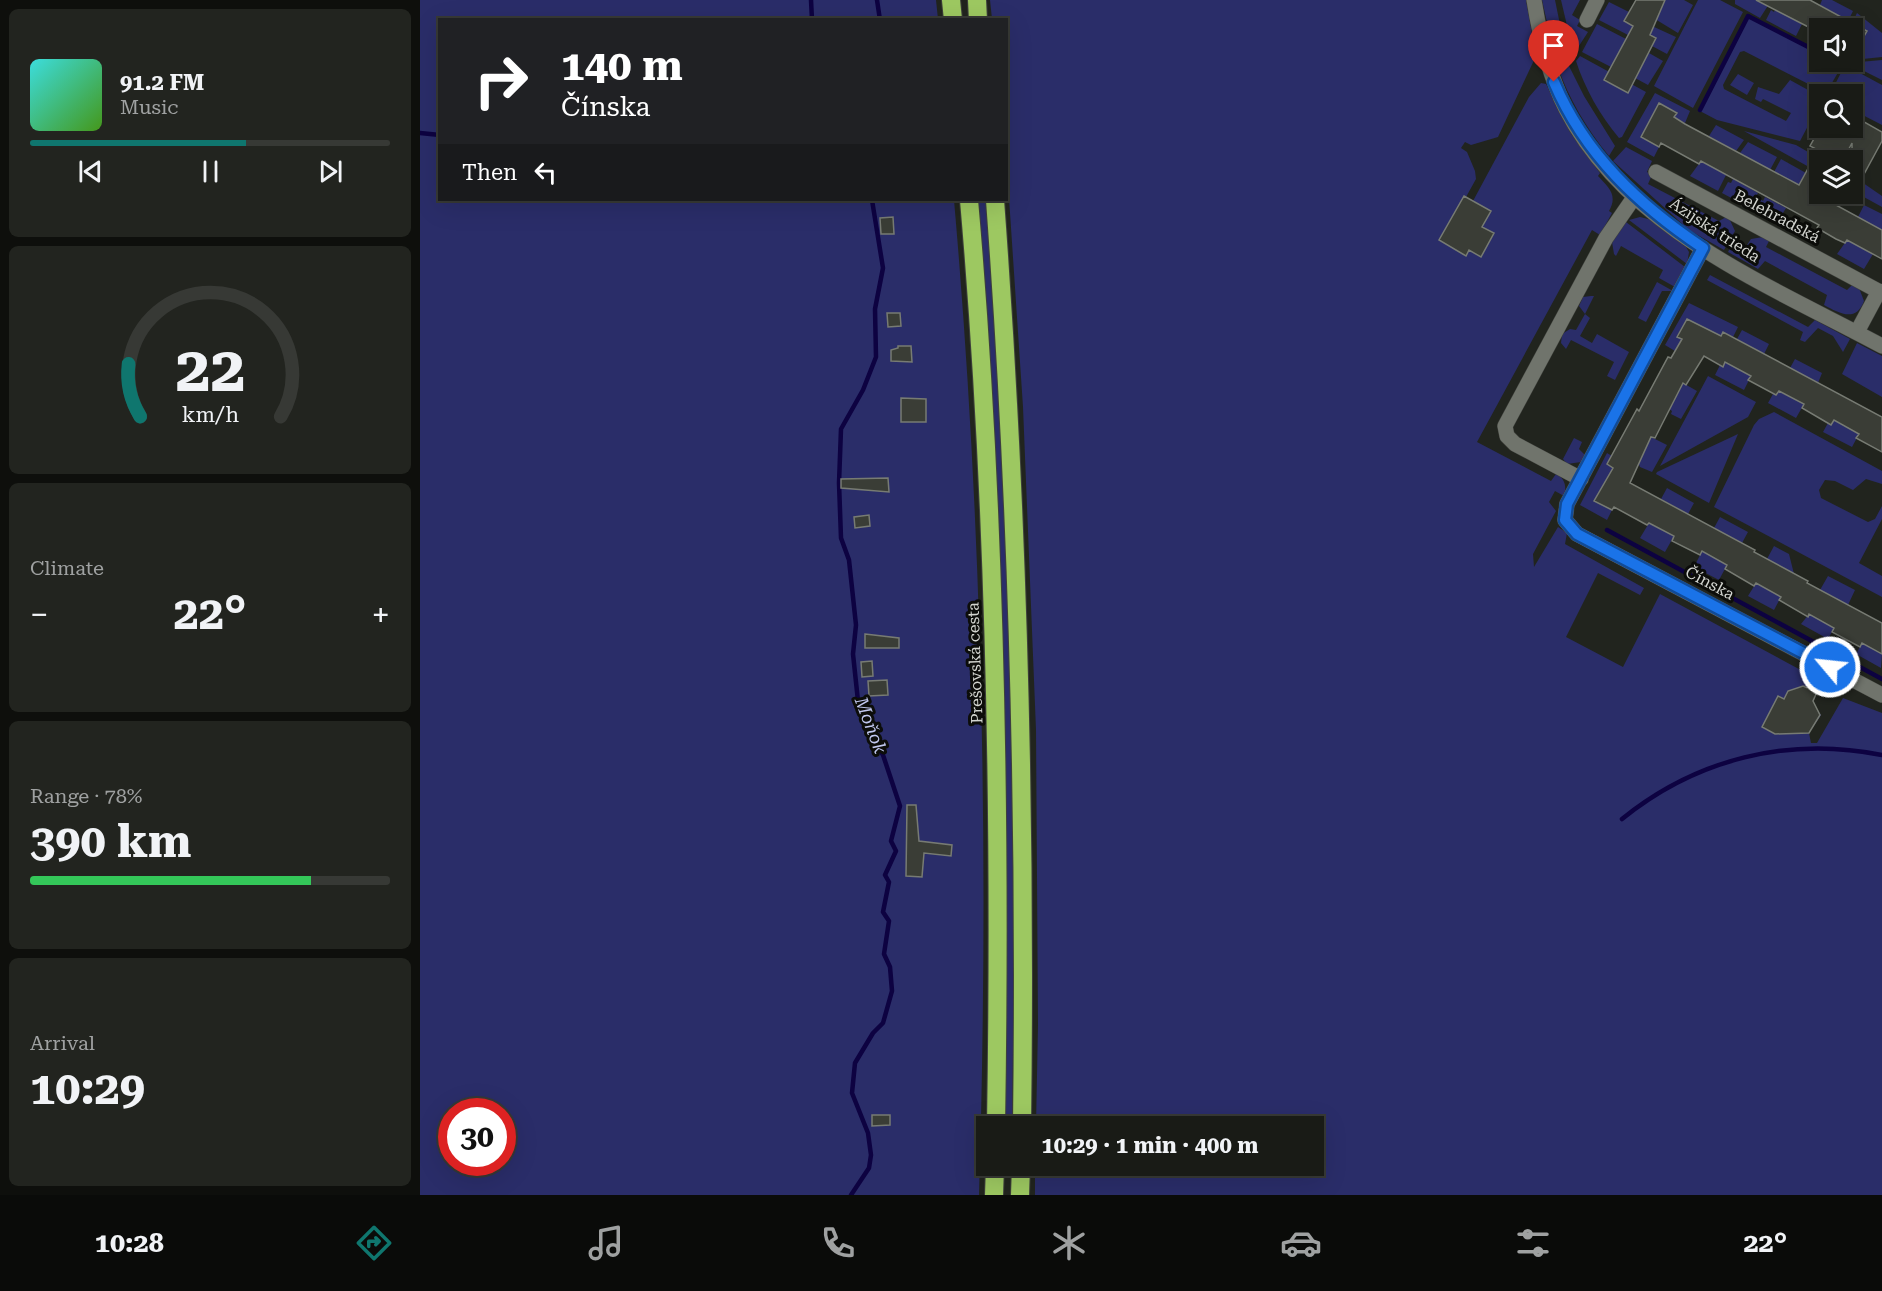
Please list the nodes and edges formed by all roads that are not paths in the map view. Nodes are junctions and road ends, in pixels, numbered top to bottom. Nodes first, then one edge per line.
1 (951, 0) edge
2 (976, 0) edge
3 (1534, 0) edge
4 (1597, 0) edge
5 (953, 18) edge
6 (978, 18) edge
7 (1587, 20) dead end
8 (1656, 172) dead end
9 (1635, 196) junction
10 (969, 201) edge
11 (995, 201) edge
12 (1703, 248) junction
13 (1880, 292) edge
14 (1857, 332) junction
15 (1882, 346) edge
16 (1581, 479) junction
17 (1882, 695) edge
18 (996, 1116) edge
19 (1022, 1116) edge
20 (995, 1176) edge
21 (1021, 1176) edge
22 (994, 1195) edge
23 (1020, 1195) edge

1 - 5 highway
2 - 6 highway
3 - 9 street, Ázijská trieda
4 - 7 street
8 - 13 street, Belehradská
9 - 12 street, Ázijská trieda
9 - 16 street
10 - 18 highway, Prešovská cesta
11 - 19 highway
12 - 14 street, Ázijská trieda
12 - 16 street, Čínska
13 - 14 street
14 - 15 street, Ázijská trieda
16 - 17 street, Čínska
20 - 22 highway
21 - 23 highway

